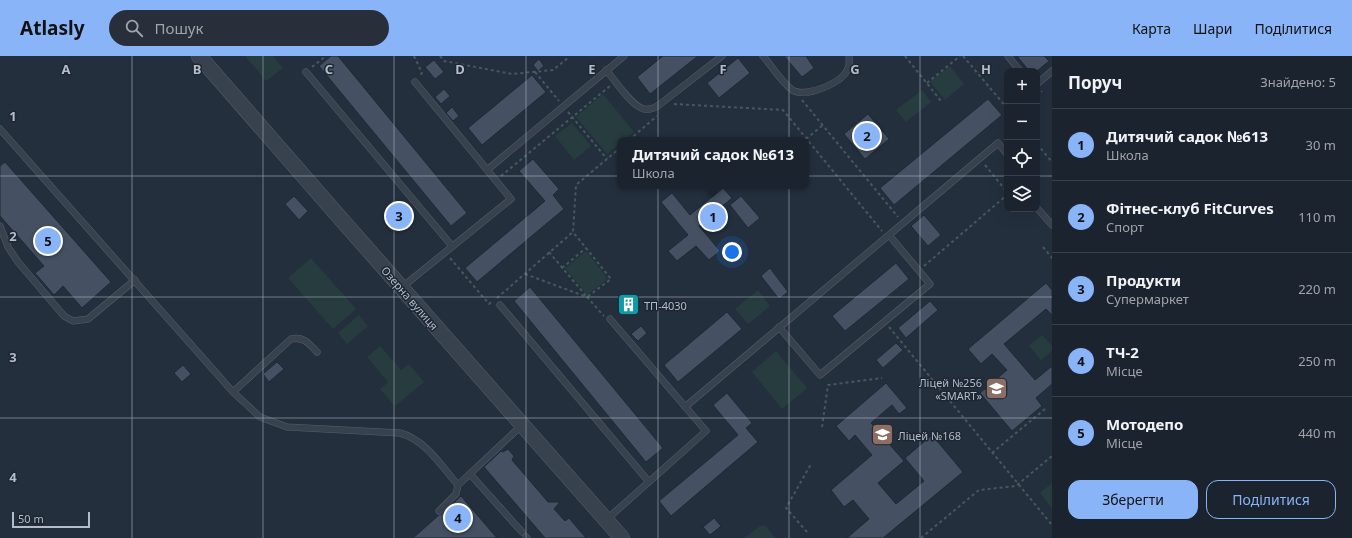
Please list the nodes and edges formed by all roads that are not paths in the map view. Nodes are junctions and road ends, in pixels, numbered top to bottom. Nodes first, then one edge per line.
1 (624, 56) edge
2 (722, 56) edge
3 (763, 56) edge
4 (849, 56) edge
5 (1008, 56) edge
6 (201, 57) edge
7 (1018, 68) edge
8 (606, 70) junction
9 (1052, 71) edge
10 (306, 72) road end
11 (1040, 81) edge
12 (415, 82) road end
13 (0, 129) edge
14 (1004, 150) edge
15 (487, 170) junction
16 (1040, 211) edge
17 (1052, 225) edge
18 (0, 226) edge
19 (887, 236) junction
20 (452, 246) junction
21 (135, 280) junction
22 (401, 288) junction
23 (500, 305) dead end
24 (610, 319) road end
25 (779, 327) junction
26 (317, 352) dead end
27 (233, 392) junction
28 (685, 407) junction
29 (522, 425) junction
30 (470, 474) junction
31 (649, 482) junction
32 (458, 485) junction
33 (439, 511) dead end
34 (606, 520) junction
35 (525, 536) edge
36 (622, 538) edge

1 - 8 lane
2 - 8 lane
3 - 4 lane
5 - 7 lane
6 - 22 street, Озерна вулиця
8 - 15 lane
9 - 11 lane
10 - 20 lane
12 - 15 lane
13 - 21 lane
14 - 19 lane
15 - 20 lane
16 - 17 lane
18 - 21 lane
19 - 25 lane
19 - 25 lane
20 - 22 lane
21 - 27 lane
22 - 29 street, Озерна вулиця
23 - 31 lane
24 - 28 lane
25 - 28 lane
26 - 27 lane
27 - 32 lane
28 - 31 lane
29 - 30 lane
29 - 34 street, Озерна вулиця
30 - 32 lane
30 - 35 lane
31 - 34 lane
32 - 33 lane
34 - 36 street, Озерна вулиця

